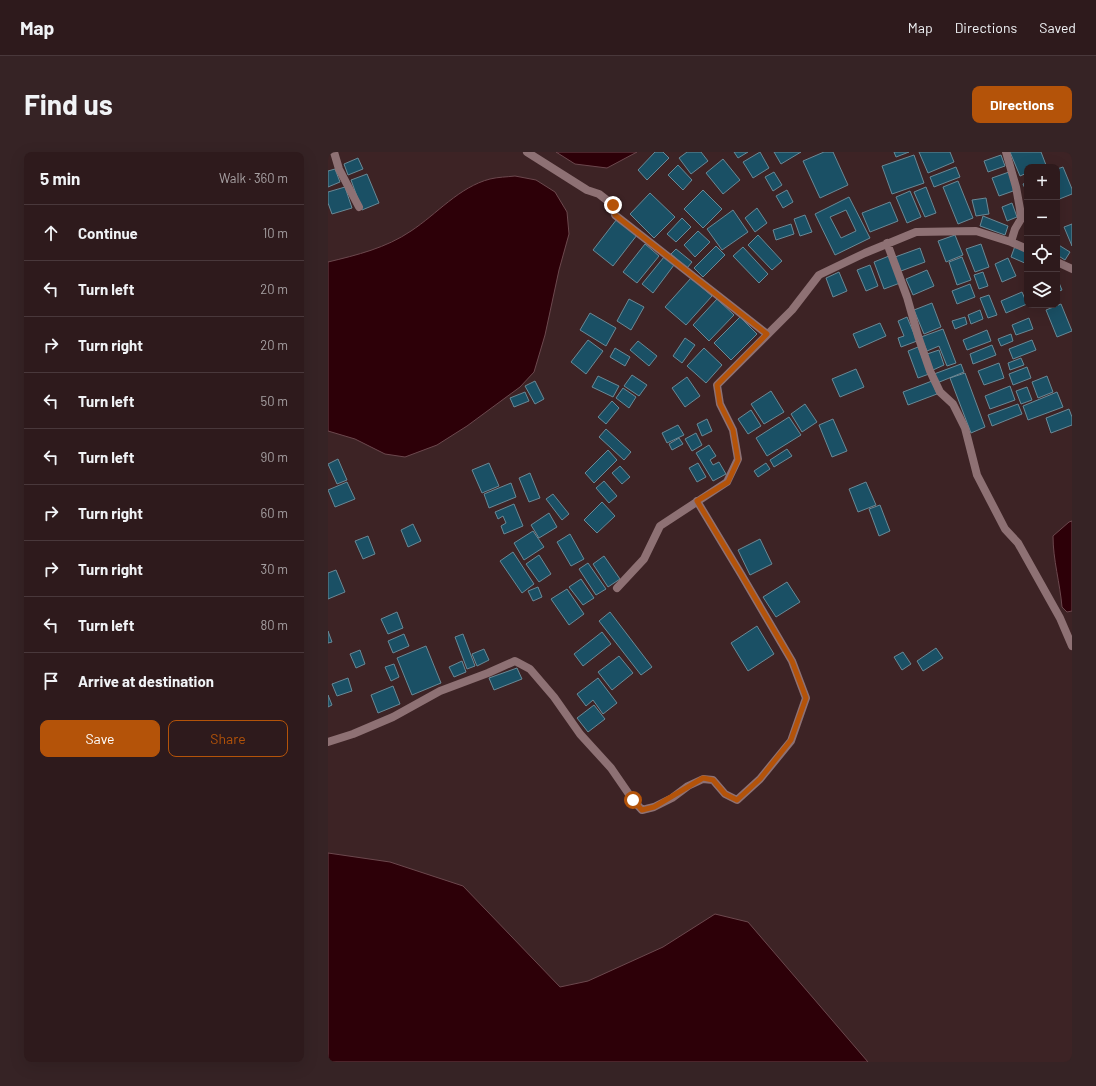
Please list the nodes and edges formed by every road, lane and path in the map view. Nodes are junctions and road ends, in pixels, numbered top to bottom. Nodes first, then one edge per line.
1 (334, 152) edge
2 (527, 152) edge
3 (1006, 152) edge
4 (359, 207) dead end
5 (1011, 242) junction
6 (887, 243) junction
7 (1024, 248) edge
8 (1060, 263) edge
9 (1072, 269) edge
10 (767, 334) junction
11 (697, 501) junction
12 (617, 588) dead end
13 (1072, 646) edge
14 (328, 742) edge

1 - 4 street
2 - 10 street
3 - 5 street
5 - 6 street
5 - 7 street
6 - 10 street
6 - 13 street
8 - 9 street
10 - 11 street
11 - 12 street
11 - 14 street

